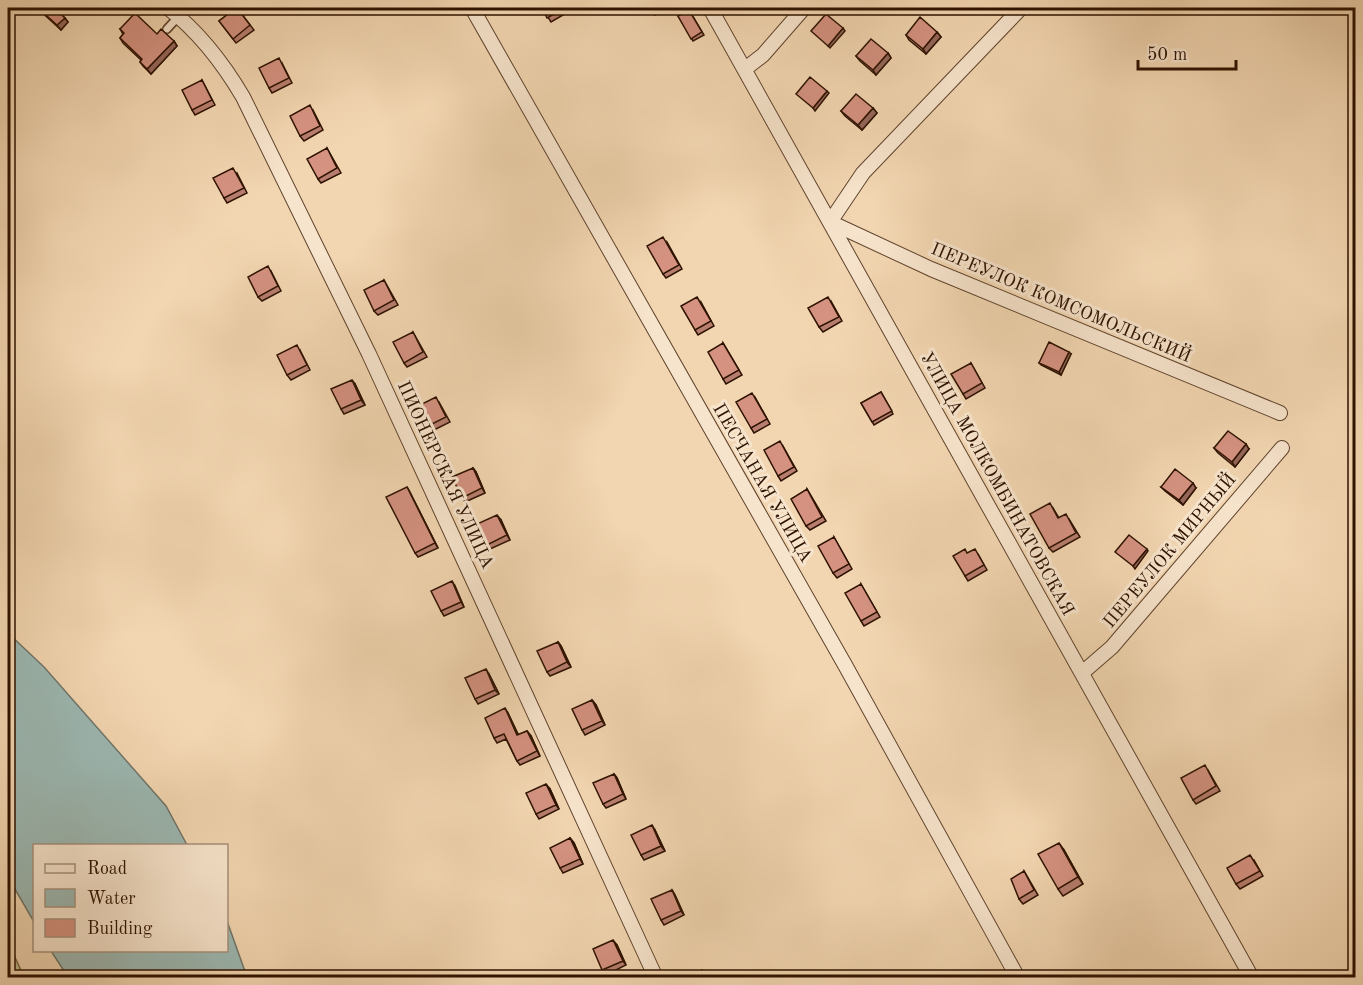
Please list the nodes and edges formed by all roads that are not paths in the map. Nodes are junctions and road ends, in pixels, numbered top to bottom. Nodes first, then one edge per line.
1 (472, 8) edge
2 (710, 8) edge
3 (804, 8) edge
4 (1021, 8) edge
5 (173, 12) edge
6 (167, 29) dead end
7 (745, 69) junction
8 (830, 222) junction
9 (1280, 413) dead end
10 (1281, 448) dead end
11 (1082, 673) junction
12 (8, 972) edge
13 (10, 978) edge
14 (656, 978) edge
15 (1018, 978) edge
16 (1252, 978) edge

1 - 15 street, ПЕСЧАНАЯ УЛИЦА
2 - 7 street, УЛИЦА МОЛКОМБИНАТОВСКАЯ
3 - 7 street
4 - 8 street
5 - 6 lane
5 - 14 street, ПИОНЕРСКАЯ УЛИЦА
7 - 8 street, УЛИЦА МОЛКОМБИНАТОВСКАЯ
8 - 9 street, ПЕРЕУЛОК КОМСОМОЛЬСКИЙ
8 - 11 street, УЛИЦА МОЛКОМБИНАТОВСКАЯ
10 - 11 street, ПЕРЕУЛОК МИРНЫЙ
11 - 16 street, УЛИЦА МОЛКОМБИНАТОВСКАЯ
12 - 13 lane

